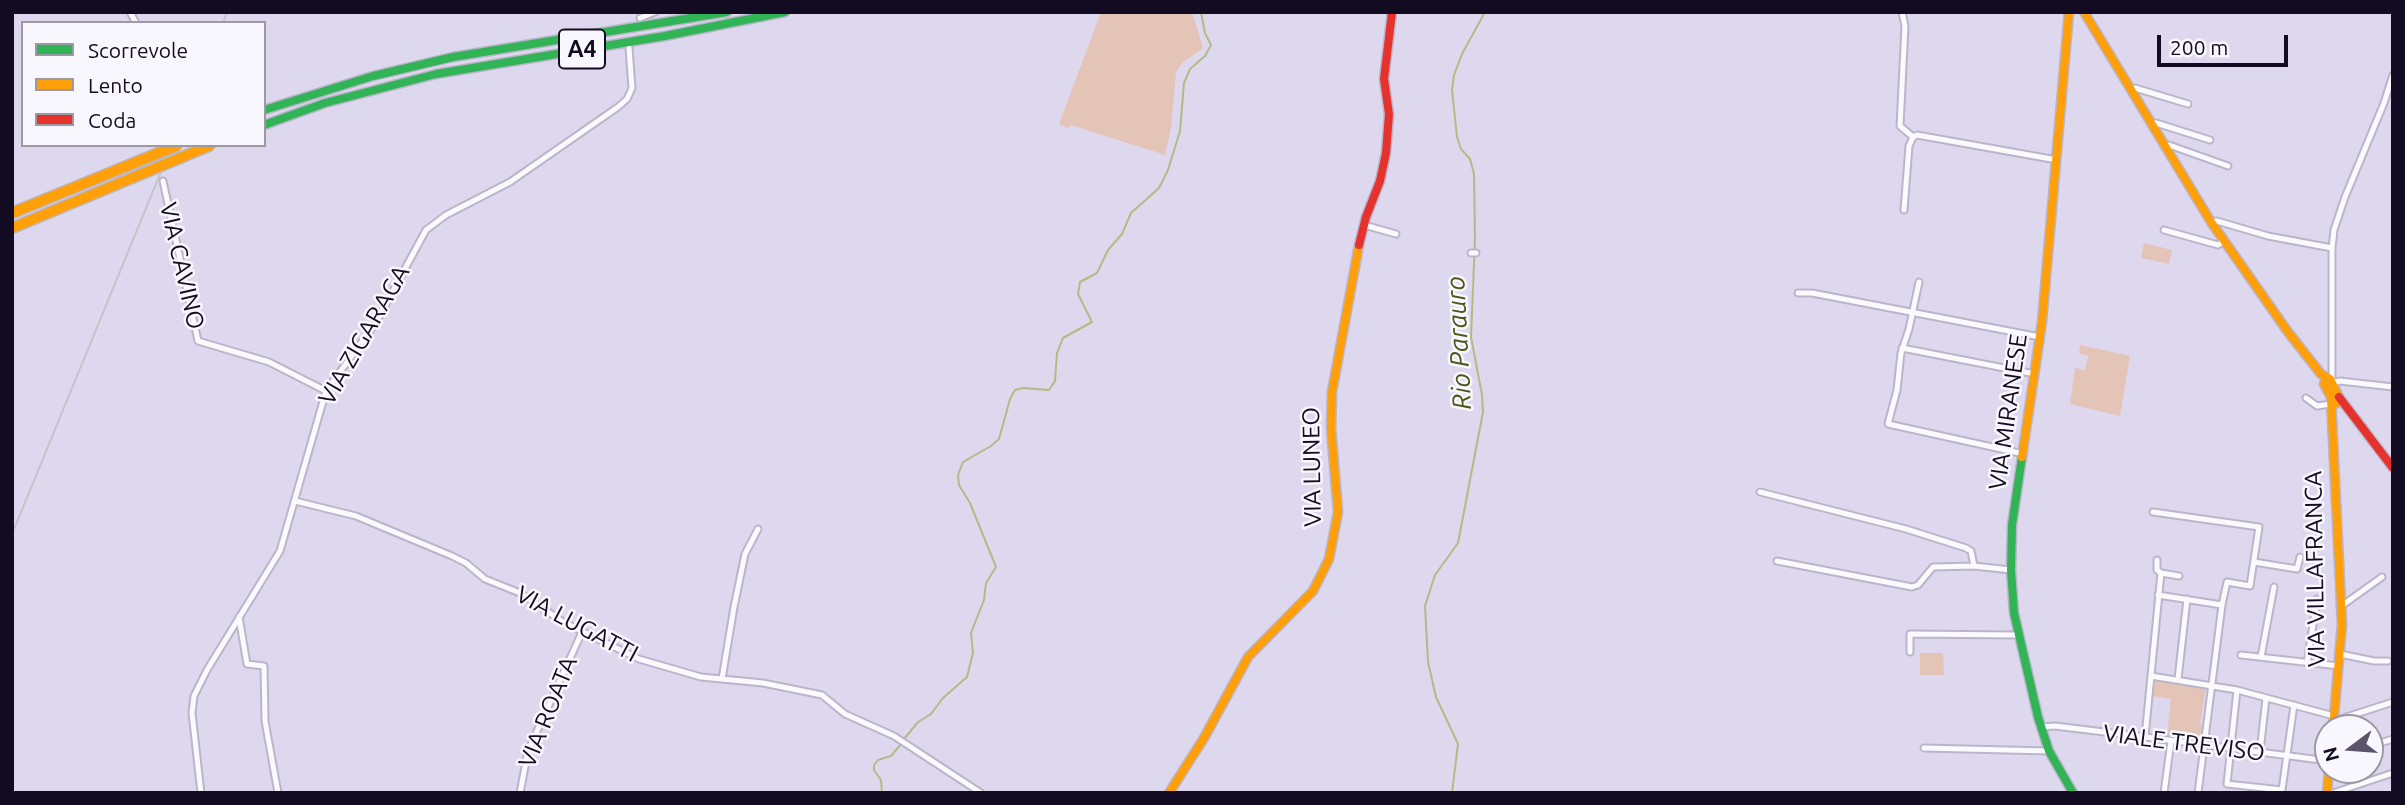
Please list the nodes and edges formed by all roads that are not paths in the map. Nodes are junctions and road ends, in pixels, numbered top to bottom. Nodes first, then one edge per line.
1 (655, 12) edge
2 (727, 12) edge
3 (786, 12) edge
4 (1392, 12) edge
5 (1902, 12) edge
6 (2068, 12) edge
7 (2084, 12) edge
8 (640, 18) dead end
9 (629, 48) dead end
10 (2393, 75) edge
11 (2131, 90) junction
12 (2188, 104) dead end
13 (266, 109) edge
14 (266, 124) edge
15 (2151, 124) junction
16 (1913, 136) junction
17 (2210, 140) dead end
18 (156, 147) edge
19 (173, 147) edge
20 (206, 147) edge
21 (2165, 147) junction
22 (2057, 160) junction
23 (160, 162) dead end
24 (2228, 166) dead end
25 (163, 181) dead end
26 (1904, 210) dead end
27 (12, 213) edge
28 (2211, 222) junction
29 (1364, 225) junction
30 (12, 228) edge
31 (2164, 230) dead end
32 (1396, 234) dead end
33 (2224, 241) junction
34 (2332, 248) junction
35 (1919, 282) dead end
36 (1798, 293) dead end
37 (1913, 311) junction
38 (2040, 337) junction
39 (1902, 348) junction
40 (2035, 374) junction
41 (2328, 378) junction
42 (2393, 387) edge
43 (326, 391) junction
44 (2306, 398) dead end
45 (2334, 402) junction
46 (2024, 454) junction
47 (2393, 468) edge
48 (1760, 492) dead end
49 (295, 500) junction
50 (2153, 512) dead end
51 (758, 529) dead end
52 (2300, 556) dead end
53 (2157, 560) dead end
54 (1777, 561) dead end
55 (2254, 562) junction
56 (1973, 566) junction
57 (2011, 570) junction
58 (2161, 573) junction
59 (2179, 576) dead end
60 (2382, 577) dead end
61 (2274, 587) dead end
62 (2158, 595) junction
63 (2187, 599) junction
64 (2317, 599) dead end
65 (2222, 605) junction
66 (2340, 607) junction
67 (239, 617) junction
68 (582, 632) junction
69 (2018, 635) junction
70 (1910, 652) dead end
71 (2340, 654) junction
72 (2241, 655) dead end
73 (2261, 657) junction
74 (2388, 661) dead end
75 (2307, 663) junction
76 (2339, 666) junction
77 (2151, 676) junction
78 (722, 679) junction
79 (2178, 679) junction
80 (2211, 685) junction
81 (2237, 690) junction
82 (2266, 698) junction
83 (2393, 702) edge
84 (2294, 705) junction
85 (2315, 714) edge
86 (2335, 714) edge
87 (2358, 714) edge
88 (2041, 727) junction
89 (2145, 737) junction
90 (2171, 741) junction
91 (2203, 745) junction
92 (1924, 748) dead end
93 (2231, 749) junction
94 (2049, 751) junction
95 (2260, 752) junction
96 (2287, 756) junction
97 (2314, 759) edge
98 (2393, 773) edge
99 (2254, 790) edge
100 (201, 793) edge
101 (278, 793) edge
102 (520, 793) edge
103 (981, 793) edge
104 (1169, 793) edge
105 (2073, 793) edge
106 (2164, 793) edge
107 (2198, 793) edge
108 (2333, 793) edge

1 - 8 street
2 - 13 main road, A4
3 - 14 main road, A4
4 - 29 main road, VIA LUNEO
5 - 16 street
6 - 22 main road, VIA MIRANESE
7 - 11 main road
9 - 43 street, VIA ZIGARAGA
10 - 34 street
11 - 12 street
11 - 15 main road
15 - 17 street
15 - 21 main road
16 - 22 street
16 - 26 street
18 - 23 street
19 - 27 main road, bridge
20 - 30 main road, bridge
21 - 24 street
21 - 28 main road
22 - 38 main road, VIA MIRANESE
25 - 43 street, VIA CAVINO
28 - 33 main road
28 - 34 street
29 - 32 street
29 - 104 main road, VIA LUNEO
31 - 33 street
33 - 41 main road
34 - 41 street
35 - 37 street
36 - 37 street
37 - 38 street
37 - 39 street
38 - 40 main road, VIA MIRANESE
39 - 40 street
39 - 46 street
40 - 46 main road, VIA MIRANESE
41 - 42 street
41 - 45 main road
43 - 49 street, VIA ZIGARAGA
44 - 45 street
45 - 47 main road
45 - 66 main road, VIA VILLAFRANCA
46 - 57 main road, VIA MIRANESE
48 - 56 street
49 - 67 street, VIA ZIGARAGA
49 - 68 street, VIA LUGATTI
50 - 55 street
51 - 78 street
52 - 55 street
53 - 58 street
54 - 56 street
55 - 65 street
56 - 57 street
57 - 69 main road, VIA MIRANESE
58 - 59 street
58 - 62 street
60 - 66 street
61 - 73 street
62 - 63 street
62 - 77 street
63 - 65 street
63 - 79 street
64 - 75 street
65 - 80 street
66 - 71 main road, VIA VILLAFRANCA
67 - 100 street, VIA ZIGARAGA
67 - 101 street
68 - 78 street, VIA LUGATTI
68 - 102 street, VIA ROATA
69 - 70 street
69 - 88 main road, VIA MIRANESE
71 - 74 street
71 - 76 main road, VIA VILLAFRANCA
72 - 73 street
73 - 75 street
75 - 76 street
76 - 86 main road, VIA VILLAFRANCA
77 - 79 street
77 - 89 street
78 - 103 street, VIA LUGATTI
79 - 80 street
80 - 81 street
80 - 91 street
81 - 82 street
81 - 93 street
82 - 84 street
82 - 95 street
83 - 87 street
84 - 85 street
84 - 96 street
88 - 89 street, VIALE TREVISO
88 - 94 main road, VIA MIRANESE
89 - 90 street, VIALE TREVISO
90 - 91 street, VIALE TREVISO
90 - 106 street
91 - 93 street, VIALE TREVISO
91 - 107 street
92 - 94 street
93 - 95 street, VIALE TREVISO
93 - 99 street
94 - 105 main road, VIA MIRANESE
95 - 96 street, VIALE TREVISO
96 - 97 street, VIALE TREVISO
96 - 99 street
98 - 108 street

